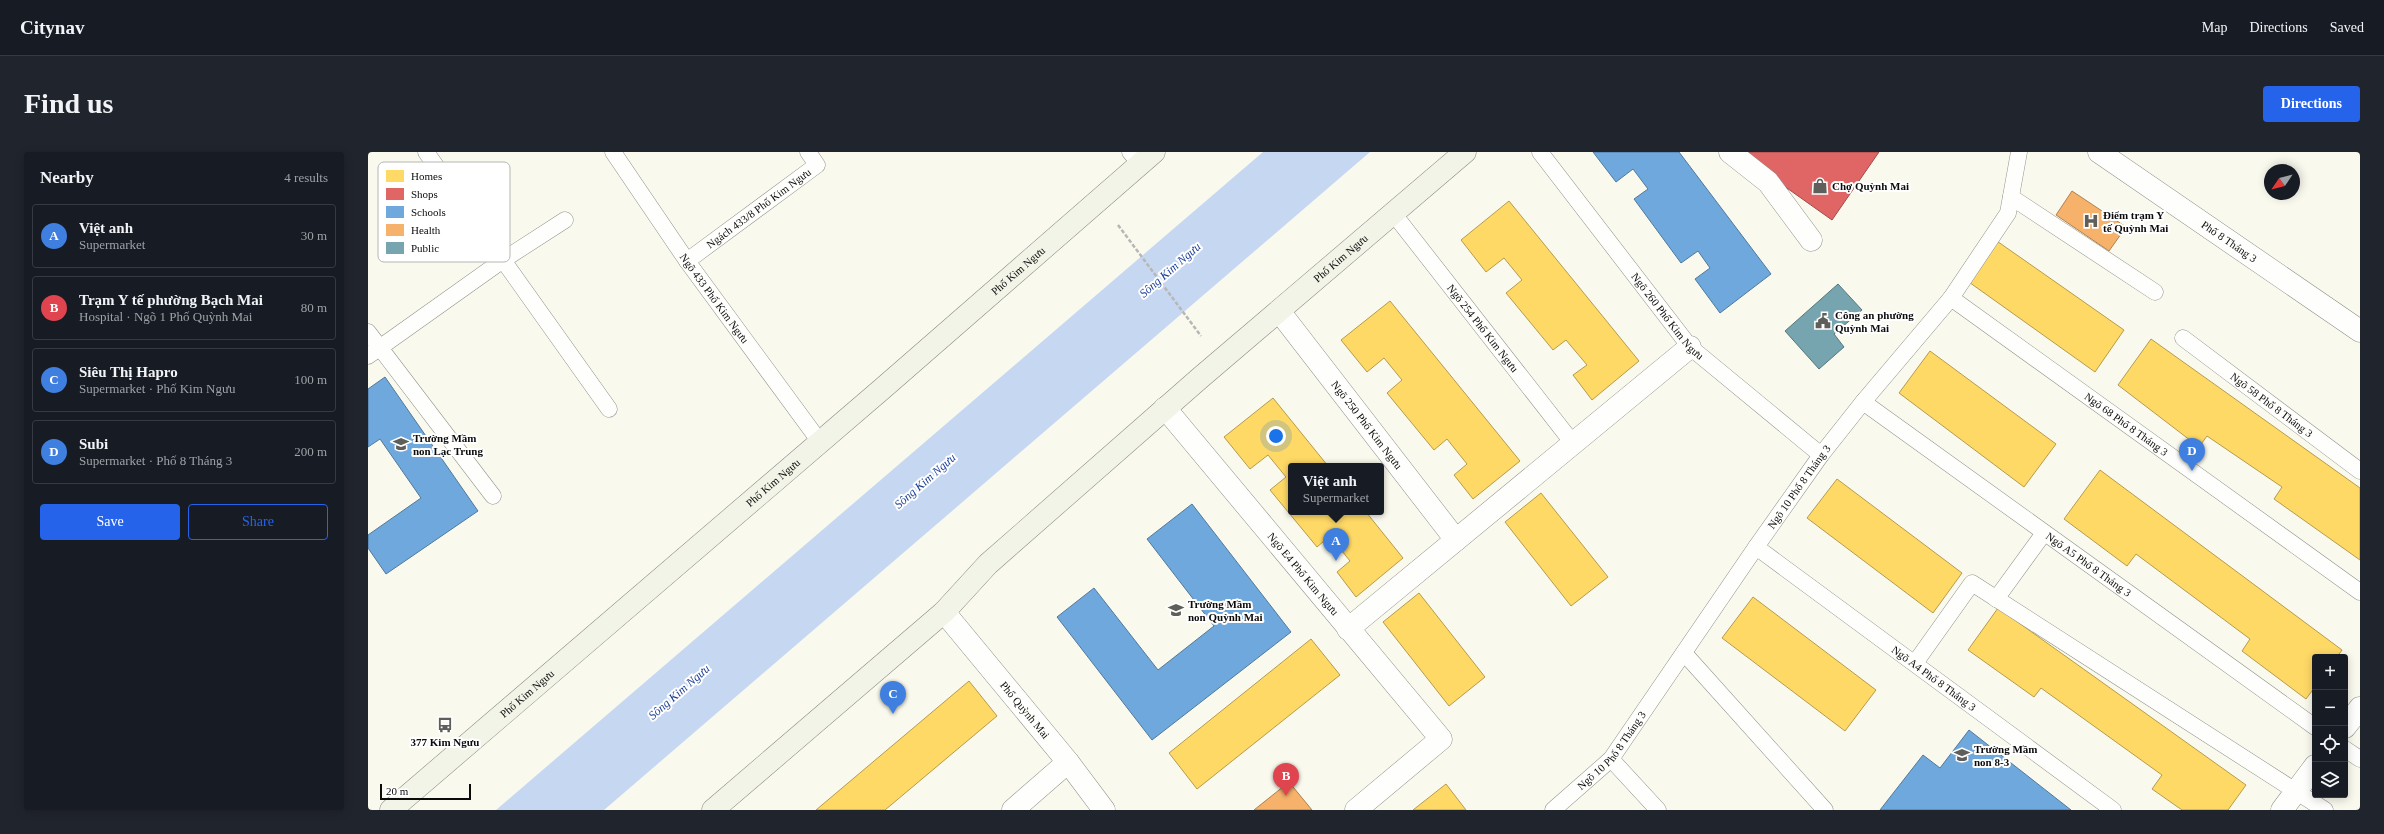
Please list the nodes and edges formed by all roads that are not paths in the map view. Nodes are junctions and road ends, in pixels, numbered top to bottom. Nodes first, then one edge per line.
1 (426, 152) edge
2 (613, 152) edge
3 (808, 152) edge
4 (1465, 152) edge
5 (1540, 152) edge
6 (1730, 152) edge
7 (2019, 152) edge
8 (2099, 152) edge
9 (1141, 156) edge
10 (433, 162) edge
11 (2011, 197) junction
12 (1394, 213) junction
13 (565, 220) dead end
14 (1811, 240) dead end
15 (510, 255) edge
16 (686, 261) junction
17 (500, 262) edge
18 (504, 262) edge
19 (2155, 292) dead end
20 (1952, 298) junction
21 (1279, 311) junction
22 (2360, 331) edge
23 (368, 332) edge
24 (2183, 338) dead end
25 (1690, 347) junction
26 (373, 352) edge
27 (1863, 402) junction
28 (1166, 408) junction
29 (609, 409) dead end
30 (820, 442) junction
31 (1572, 442) junction
32 (1821, 455) junction
33 (2360, 471) edge
34 (493, 496) dead end
35 (2044, 534) junction
36 (1456, 540) junction
37 (1756, 547) junction
38 (2360, 592) edge
39 (1996, 599) junction
40 (944, 612) junction
41 (1348, 629) junction
42 (1684, 653) junction
43 (1915, 663) junction
44 (2360, 708) edge
45 (2314, 726) edge
46 (2346, 726) edge
47 (2348, 751) edge
48 (1611, 759) junction
49 (2360, 760) edge
50 (1068, 762) junction
51 (2312, 770) edge
52 (2296, 790) junction
53 (391, 810) edge
54 (713, 810) edge
55 (1013, 810) edge
56 (1104, 810) edge
57 (1356, 810) edge
58 (1553, 810) edge
59 (1658, 810) edge
60 (1825, 810) edge
61 (2113, 810) edge
62 (2282, 810) edge
63 (2325, 810) edge

1 - 10 lane
2 - 16 lane, Ngõ 433 Phố Kim Ngưu
3 - 16 lane, Ngách 433/8 Phố Kim Ngưu
4 - 12 main road, Phố Kim Ngưu
5 - 25 lane, Ngõ 260 Phố Kim Ngưu
6 - 14 street
7 - 11 lane, Ngõ 10 Phố 8 Tháng 3
8 - 22 street, Phố 8 Tháng 3
9 - 30 main road, Phố Kim Ngưu
11 - 19 lane
11 - 20 lane, Ngõ 10 Phố 8 Tháng 3
12 - 21 main road, Phố Kim Ngưu
12 - 31 lane, Ngõ 254 Phố Kim Ngưu
13 - 15 lane
16 - 30 lane, Ngõ 433 Phố Kim Ngưu
17 - 26 lane
18 - 29 lane
20 - 27 lane, Ngõ 10 Phố 8 Tháng 3
20 - 38 lane, Ngõ 68 Phố 8 Tháng 3
21 - 28 main road, Phố Kim Ngưu
21 - 36 street, Ngõ 250 Phố Kim Ngưu
23 - 26 lane
24 - 33 lane, Ngõ 58 Phố 8 Tháng 3
25 - 31 street
25 - 32 lane, Ngõ 260 Phố Kim Ngưu
26 - 34 lane
27 - 32 lane, Ngõ 10 Phố 8 Tháng 3
27 - 35 lane, Ngõ A5 Phố 8 Tháng 3
28 - 40 main road, Phố Kim Ngưu
28 - 41 street, Ngõ E4 Phố Kim Ngưu
30 - 53 main road, Phố Kim Ngưu
31 - 36 street
32 - 37 lane, Ngõ 10 Phố 8 Tháng 3
35 - 39 lane
35 - 45 lane, Ngõ A5 Phố 8 Tháng 3
36 - 41 street
37 - 42 lane, Ngõ 10 Phố 8 Tháng 3
37 - 43 lane, Ngõ A4 Phố 8 Tháng 3
39 - 43 lane
39 - 52 lane
40 - 50 street, Phố Quỳnh Mai
40 - 54 main road, Phố Kim Ngưu
41 - 57 street, Ngõ E4 Phố Kim Ngưu
42 - 48 lane, Ngõ 10 Phố 8 Tháng 3
42 - 60 lane
43 - 61 lane, Ngõ A4 Phố 8 Tháng 3
44 - 46 street
47 - 49 lane
48 - 58 lane, Ngõ 10 Phố 8 Tháng 3
48 - 59 lane
50 - 55 street
50 - 56 street, Phố Quỳnh Mai
51 - 52 street
52 - 62 street
52 - 63 lane

